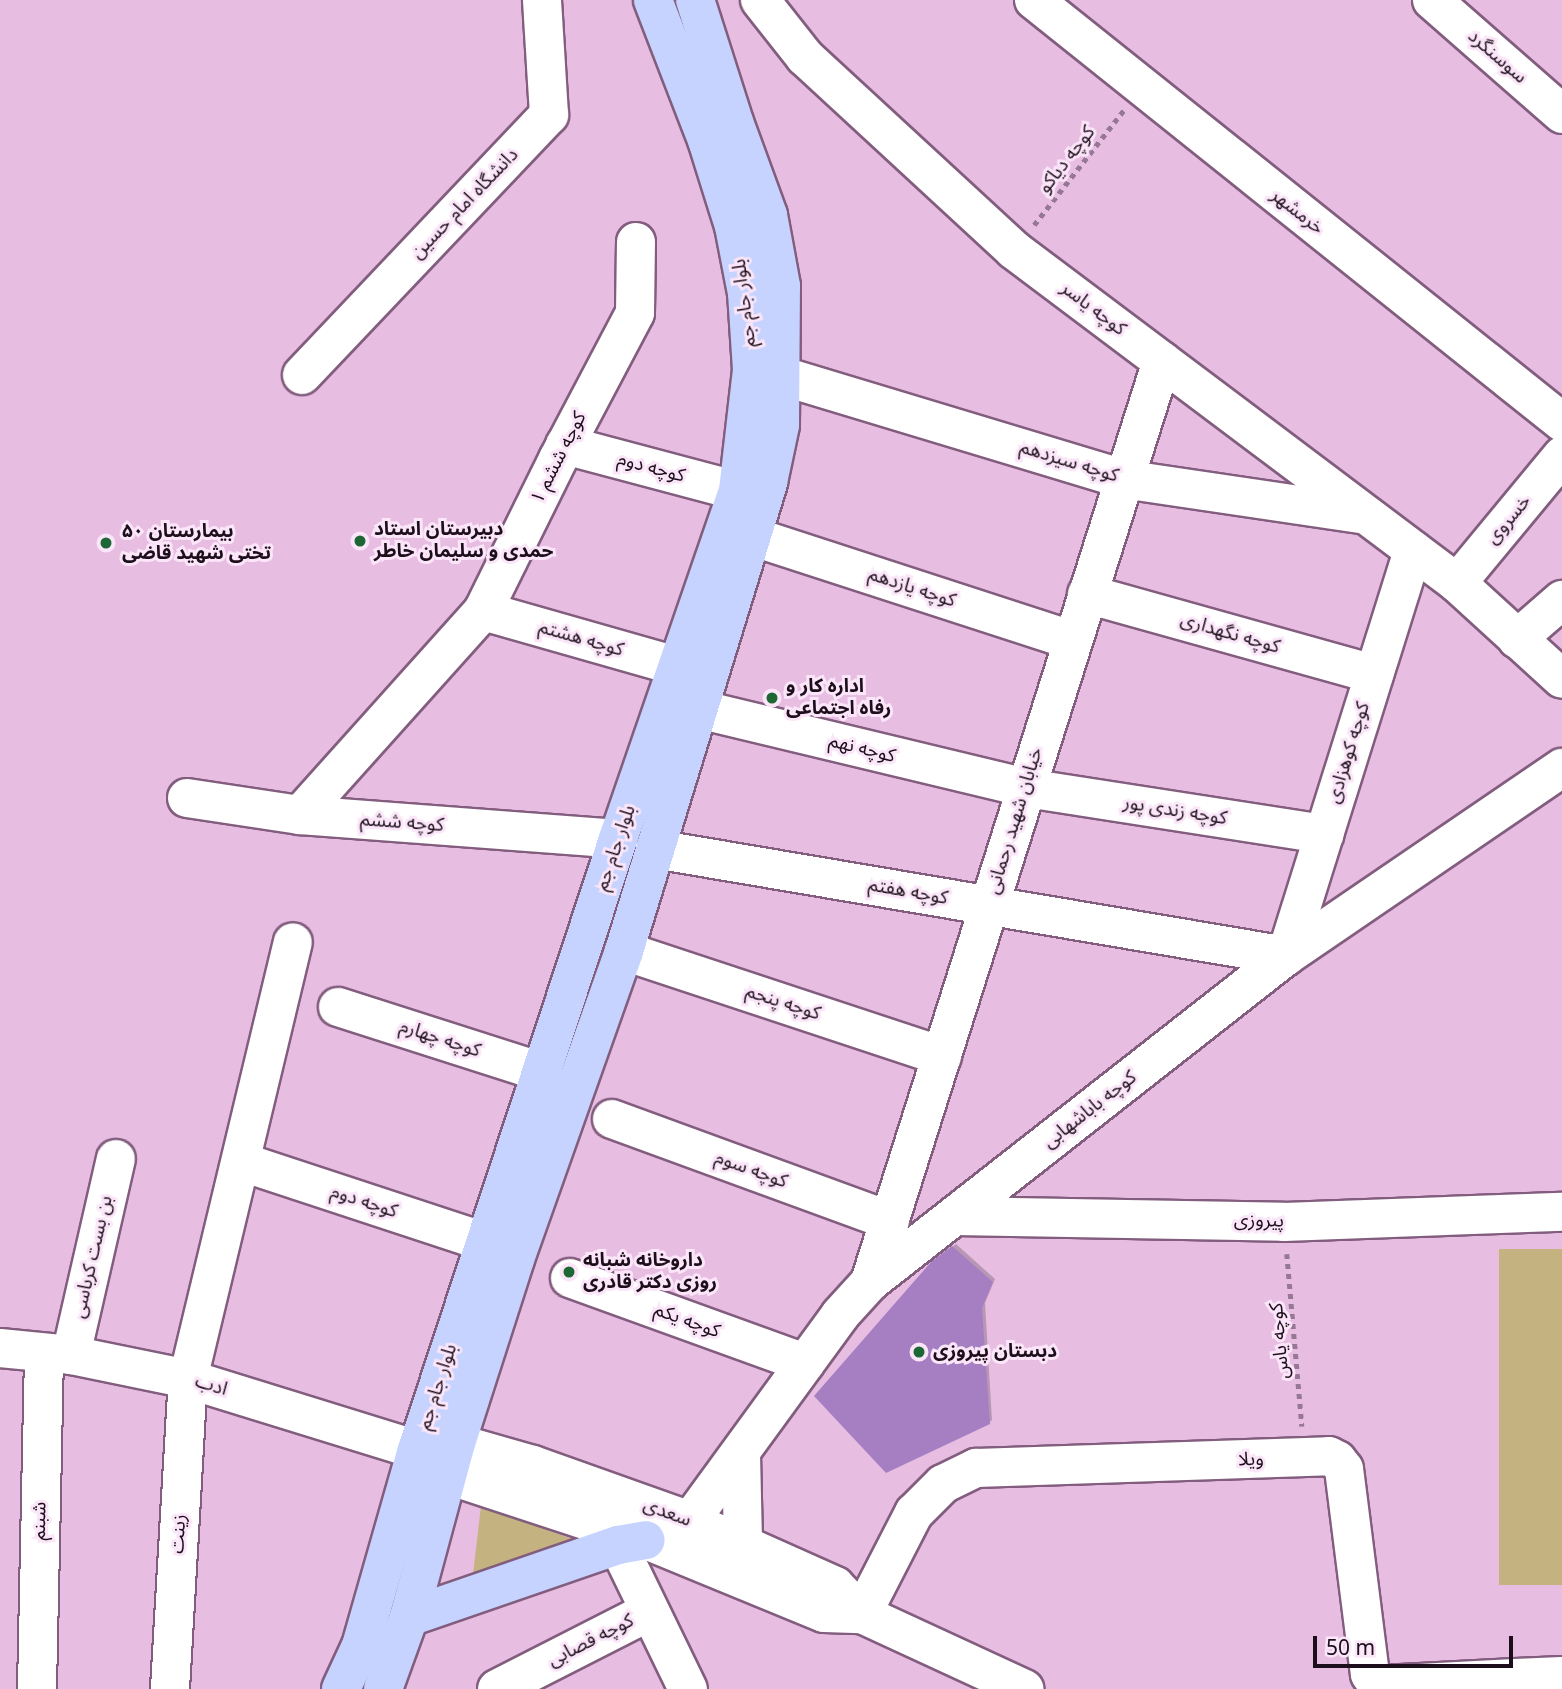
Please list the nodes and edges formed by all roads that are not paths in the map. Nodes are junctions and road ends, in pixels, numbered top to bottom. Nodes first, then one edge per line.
1 (542, 0) edge
2 (653, 0) edge
3 (695, 0) edge
4 (760, 0) edge
5 (1034, 0) edge
6 (1432, 0) edge
7 (1562, 114) edge
8 (636, 242) dead end
9 (1161, 361) junction
10 (302, 375) dead end
11 (779, 375) junction
12 (1562, 422) edge
13 (565, 445) junction
14 (1562, 456) edge
15 (1123, 479) junction
16 (738, 491) junction
17 (1366, 515) junction
18 (751, 536) junction
19 (1413, 550) junction
20 (1457, 583) junction
21 (1087, 594) junction
22 (1562, 600) edge
23 (483, 611) junction
24 (1517, 639) junction
25 (1072, 640) junction
26 (679, 667) junction
27 (1374, 674) junction
28 (1562, 679) edge
29 (698, 709) junction
30 (1562, 768) edge
31 (1026, 788) junction
32 (187, 797) dead end
33 (300, 815) junction
34 (1324, 834) junction
35 (618, 839) junction
36 (655, 849) junction
37 (989, 905) junction
38 (293, 942) dead end
39 (624, 951) junction
40 (1286, 956) junction
41 (338, 1007) dead end
42 (942, 1056) junction
43 (542, 1072) junction
44 (612, 1119) dead end
45 (116, 1159) dead end
46 (242, 1162) junction
47 (1562, 1212) edge
48 (955, 1216) junction
49 (890, 1221) junction
50 (486, 1242) junction
51 (570, 1278) dead end
52 (870, 1282) junction
53 (0, 1348) edge
54 (58, 1354) junction
55 (805, 1363) junction
56 (188, 1379) junction
57 (417, 1450) junction
58 (741, 1454) junction
59 (452, 1459) junction
60 (690, 1521) junction
61 (632, 1542) junction
62 (743, 1544) junction
63 (648, 1612) junction
64 (862, 1614) junction
65 (408, 1617) junction
66 (1562, 1675) edge
67 (1515, 1684) edge
68 (37, 1689) edge
69 (170, 1689) edge
70 (341, 1689) edge
71 (383, 1689) edge
72 (497, 1689) edge
73 (688, 1689) edge
74 (1024, 1689) edge

1 - 10 street, دانشگاه امام حسین
2 - 16 main road, بلوار جام جم
3 - 11 main road, بلوار جام جم
4 - 9 street, کوچه یاسر
5 - 12 street, خرمشهر
6 - 7 street, سوسنگرد
8 - 13 street, کوچه ششم ۱
9 - 15 street, خیابان شهید رحمانی
9 - 17 street, کوچه یاسر
11 - 15 street, کوچه سیزدهم
11 - 18 main road, بلوار جام جم
13 - 16 street, کوچه دوم
13 - 23 street, کوچه ششم ۱
14 - 20 street, خسروی
15 - 17 street, کوچه سیزدهم
15 - 21 street, خیابان شهید رحمانی
16 - 26 main road, بلوار جام جم
17 - 19 street, کوچه یاسر
18 - 25 street, کوچه یازدهم
18 - 29 main road, بلوار جام جم
19 - 20 street, کوچه یاسر
19 - 27 street, کوچه کوهزادی
20 - 24 street, کوچه یاسر
21 - 25 street, خیابان شهید رحمانی
21 - 27 street, کوچه نگهداری
22 - 24 street
23 - 26 street, کوچه هشتم
23 - 33 street, کوچه ششم ۱
24 - 28 street, کوچه یاسر
25 - 31 street, خیابان شهید رحمانی
26 - 35 main road, بلوار جام جم
27 - 34 street, کوچه کوهزادی
29 - 31 street, کوچه نهم
29 - 36 main road, بلوار جام جم
30 - 40 street, کوچه باباشهابی
31 - 34 street, کوچه زندی پور
31 - 37 street, خیابان شهید رحمانی
32 - 33 street, کوچه ششم
33 - 35 street, کوچه ششم
34 - 40 street, کوچه کوهزادی
35 - 36 main road
35 - 43 main road, بلوار جام جم
36 - 37 street, کوچه هفتم
36 - 39 main road, بلوار جام جم
37 - 40 street, کوچه هفتم
37 - 42 street, خیابان شهید رحمانی
38 - 46 street, زینت
39 - 42 street, کوچه پنجم
39 - 59 main road, بلوار جام جم
40 - 48 street, کوچه باباشهابی
41 - 43 street, کوچه چهارم
42 - 49 street, خیابان شهید رحمانی
43 - 50 main road, بلوار جام جم
44 - 49 street, کوچه سوم
45 - 54 street, بن بست کرباسی
46 - 50 street, کوچه دوم
46 - 56 street, زینت
47 - 48 street, پیروزی
48 - 52 street, کوچه باباشهابی
49 - 52 street, خیابان شهید رحمانی
50 - 57 main road, بلوار جام جم
51 - 55 street, کوچه یکم
52 - 55 street, کوچه باباشهابی
53 - 54 street, ادب
54 - 56 street, ادب
54 - 68 street, شبنم
55 - 58 street, کوچه باباشهابی
56 - 57 street, ادب
56 - 69 street, زینت
57 - 59 street
57 - 70 main road, بلوار جام جم
58 - 60 street, کوچه باباشهابی
58 - 62 street
59 - 60 street, سعدی
59 - 61 street, سعدی
59 - 65 main road, بلوار جام جم
60 - 62 street, سعدی
61 - 63 street
61 - 64 street, سعدی
61 - 65 main road
62 - 64 street, سعدی
63 - 72 street, کوچه قصابی
63 - 73 street
64 - 67 street, ویلا
64 - 74 street, سعدی
65 - 71 main road, بلوار جام جم
66 - 67 street

